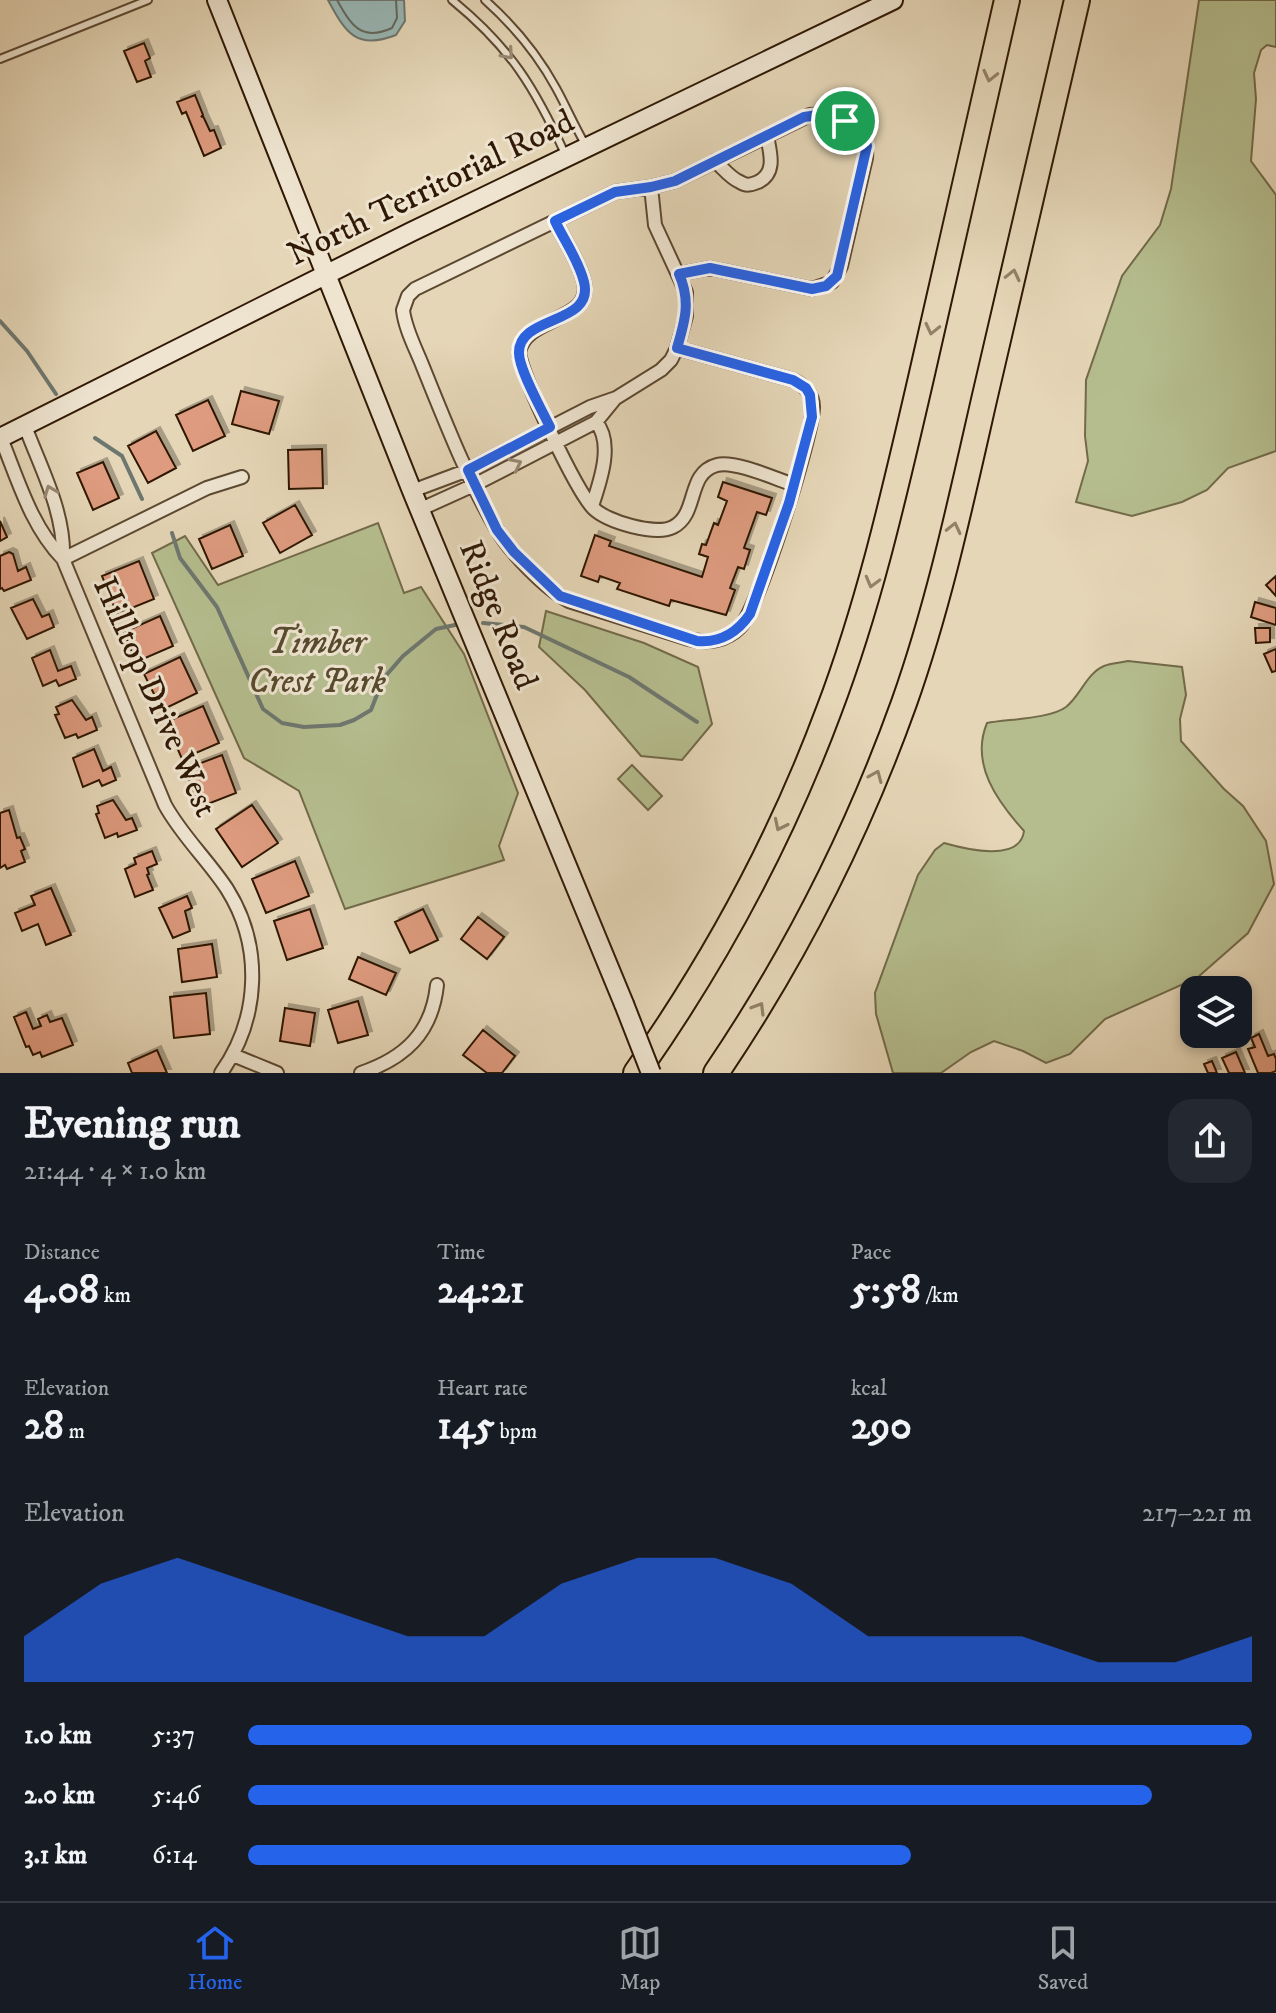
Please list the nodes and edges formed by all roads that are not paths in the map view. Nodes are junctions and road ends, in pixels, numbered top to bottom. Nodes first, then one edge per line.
1 (148, 0) edge
2 (217, 0) edge
3 (452, 0) edge
4 (485, 0) edge
5 (893, 0) edge
6 (1007, 0) edge
7 (1077, 0) edge
8 (0, 59) edge
9 (767, 136) junction
10 (587, 147) junction
11 (566, 157) junction
12 (715, 161) junction
13 (651, 187) junction
14 (555, 221) junction
15 (679, 274) junction
16 (326, 275) junction
17 (677, 348) junction
18 (616, 398) junction
19 (596, 422) junction
20 (25, 426) junction
21 (550, 427) junction
22 (0, 438) edge
23 (557, 443) junction
24 (468, 470) junction
25 (242, 477) dead end
26 (474, 485) junction
27 (794, 485) junction
28 (412, 491) junction
29 (592, 506) junction
30 (421, 509) junction
31 (63, 559) junction
32 (437, 985) dead end
33 (233, 1055) junction
34 (221, 1073) edge
35 (277, 1073) edge
36 (361, 1073) edge
37 (636, 1073) edge
38 (651, 1073) edge
39 (716, 1073) edge

1 - 8 lane
2 - 16 street, Ridge Road
3 -> 11 lane
4 - 10 lane
5 - 10 street, North Territorial Road
6 -> 37 highway
39 -> 7 highway
9 - 12 street
9 - 12 street
9 - 15 street
10 - 11 street, North Territorial Road
11 - 16 street, North Territorial Road
12 - 13 street
13 - 14 street
13 - 15 street
14 - 21 street
14 - 24 street
15 - 17 street
16 - 20 street, North Territorial Road
16 - 28 street, Ridge Road
17 - 18 street
17 - 27 street
18 - 19 street
18 - 21 street
19 - 23 street
19 - 29 street
20 - 22 street, North Territorial Road
31 -> 20 street, Hilltop Drive West
21 - 23 street
21 - 24 street
22 - 31 street, Hilltop Drive West
26 -> 23 street
23 - 29 street
24 - 26 street
24 - 28 street
25 - 31 street
26 - 27 street
26 - 30 street
27 - 29 street
28 - 30 street, Ridge Road
30 - 38 street, Ridge Road, bridge
31 - 33 street, Hilltop Drive West
32 - 36 street
33 - 34 street, Hilltop Drive West
33 - 35 street

